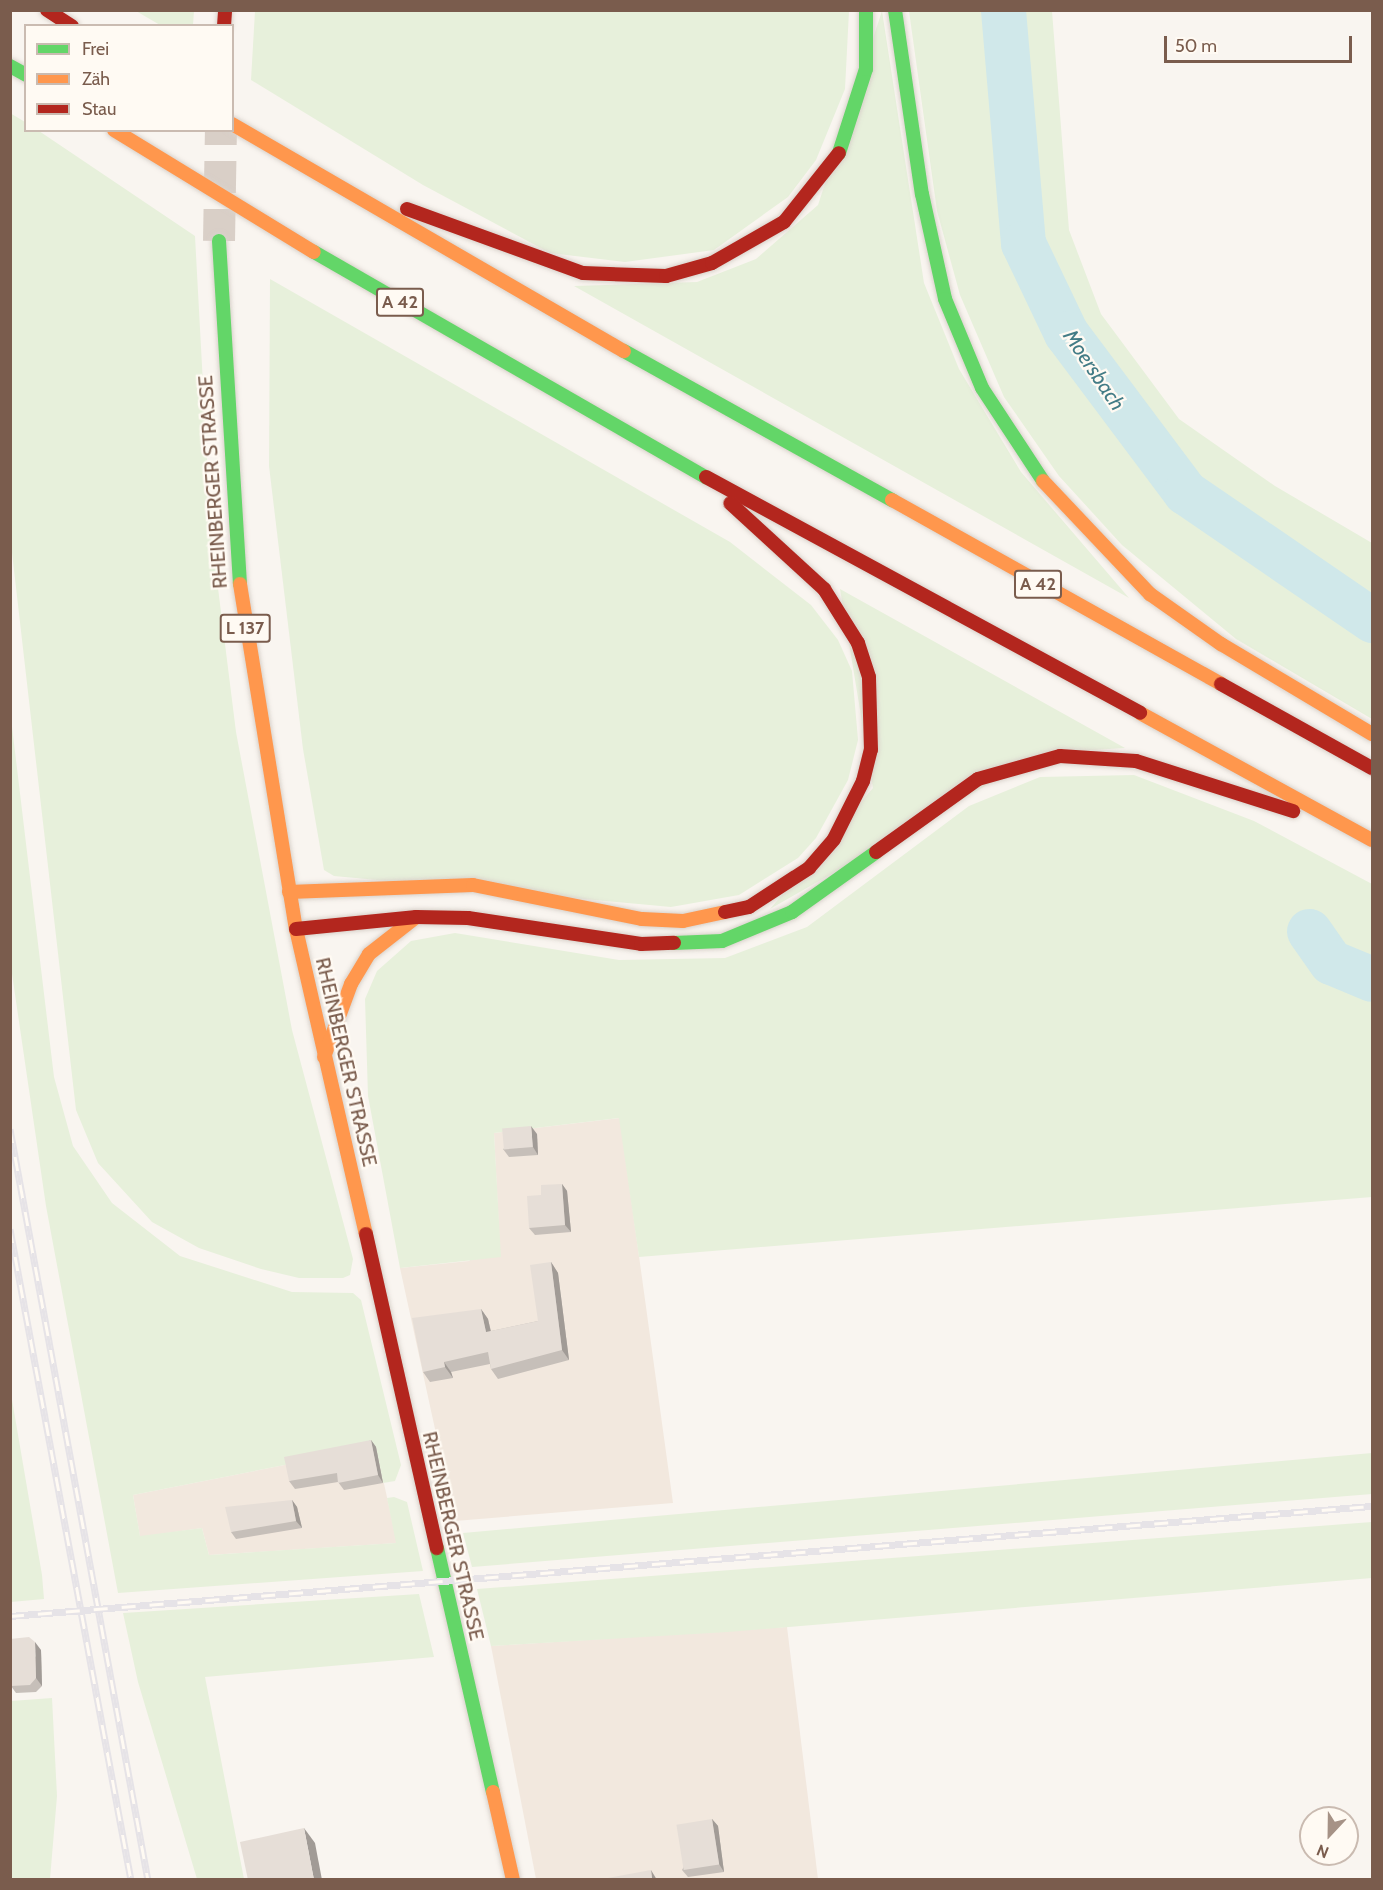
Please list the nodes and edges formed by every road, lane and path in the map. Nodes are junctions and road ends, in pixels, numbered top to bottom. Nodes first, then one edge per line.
1 (47, 10) edge
2 (866, 10) edge
3 (895, 10) edge
4 (69, 24) edge
5 (10, 66) edge
6 (24, 74) edge
7 (234, 125) edge
8 (117, 132) edge
9 (316, 175) junction
10 (219, 241) tunnel mouth
11 (690, 468) junction
12 (1372, 734) edge
13 (1372, 768) edge
14 (1341, 823) junction
15 (1372, 840) edge
16 (289, 892) junction
17 (416, 917) junction
18 (296, 929) junction
19 (324, 1057) junction
20 (513, 1880) edge

1 - 4 main road
2 - 9 main road
3 - 12 main road
5 - 6 main road
7 - 9 main road, A 42
8 - 11 main road, A 42
9 - 13 main road, A 42
10 - 16 main road, RHEINBERGER STRASSE / L 137
11 - 14 main road, A 42
11 - 16 main road
14 - 15 main road, A 42
14 - 17 main road
16 - 18 main road, RHEINBERGER STRASSE / L 137
17 - 18 main road
17 - 19 main road
18 - 19 main road, RHEINBERGER STRASSE / L 137
19 - 20 main road, RHEINBERGER STRASSE / L 137

